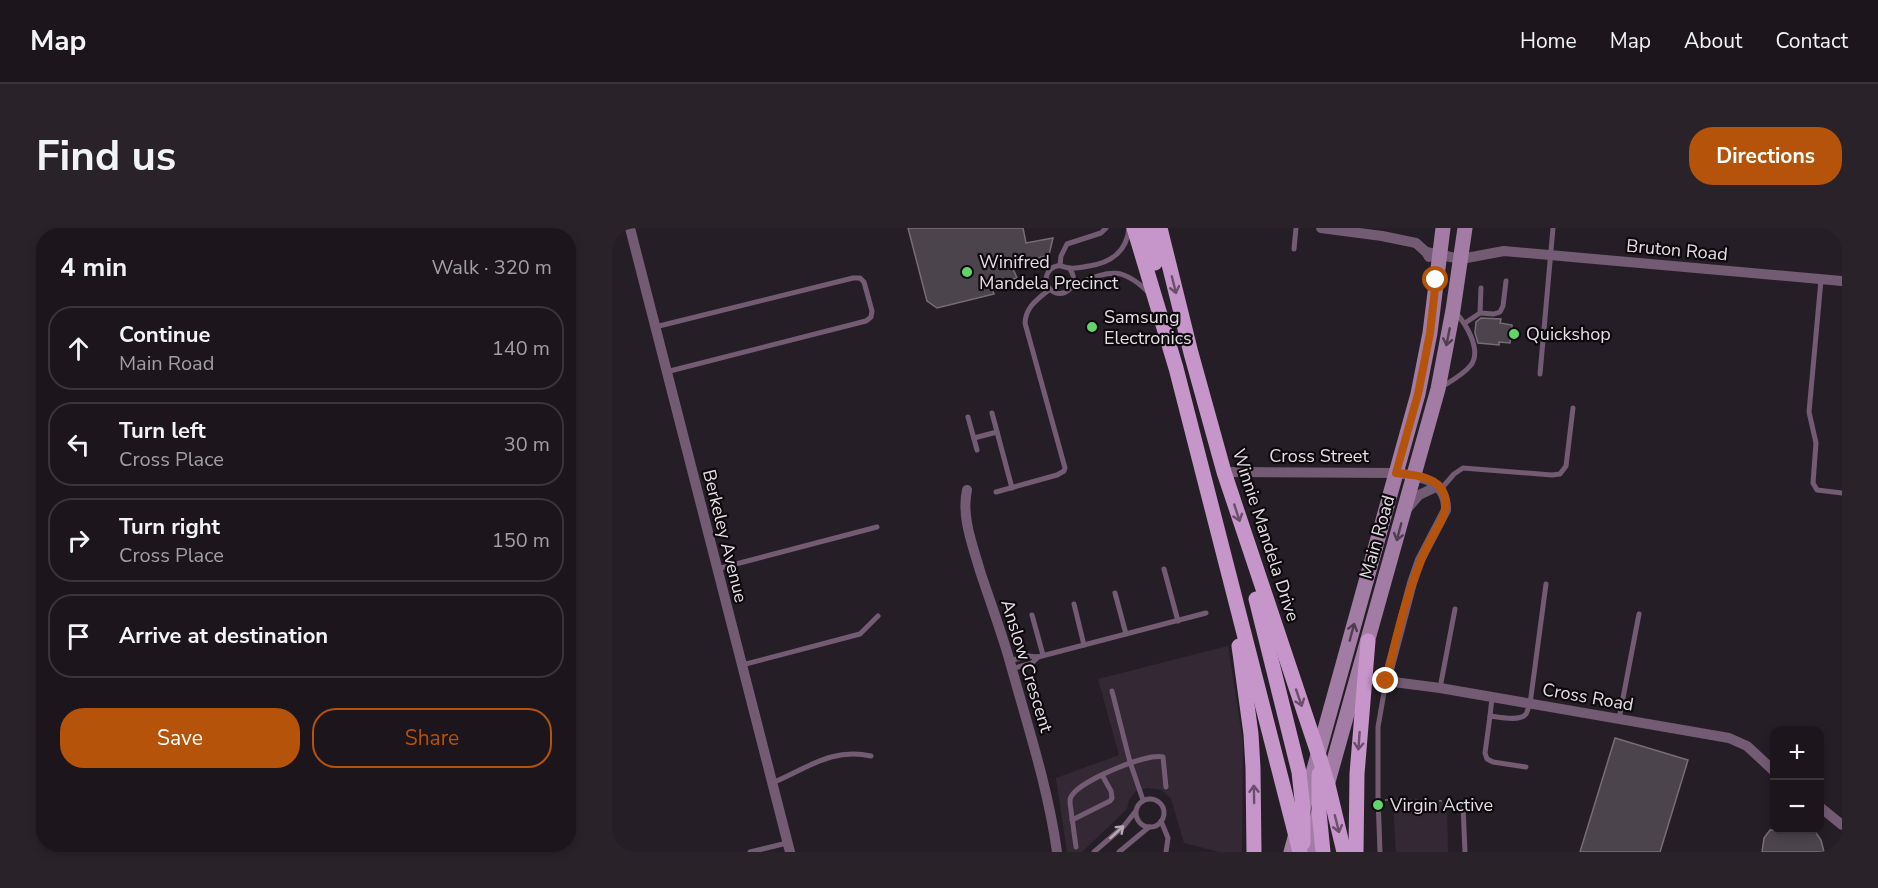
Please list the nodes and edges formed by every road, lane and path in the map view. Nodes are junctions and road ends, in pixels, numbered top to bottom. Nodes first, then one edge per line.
1 (630, 228) edge
2 (1106, 228) edge
3 (1129, 228) edge
4 (1134, 228) edge
5 (1146, 228) edge
6 (1160, 228) edge
7 (1296, 228) edge
8 (1321, 228) edge
9 (1443, 228) edge
10 (1464, 228) edge
11 (1553, 228) edge
12 (1294, 249) dead end
13 (1432, 254) junction
14 (1550, 255) junction
15 (1461, 259) junction
16 (1060, 265) junction
17 (1069, 268) junction
18 (1821, 279) junction
19 (1506, 281) dead end
20 (1842, 281) edge
21 (1073, 285) junction
22 (1481, 288) dead end
23 (1050, 289) junction
24 (1157, 301) junction
25 (1453, 310) junction
26 (1480, 313) junction
27 (1465, 323) junction
28 (655, 327) junction
29 (1176, 368) junction
30 (666, 372) junction
31 (1540, 374) dead end
32 (1438, 389) junction
33 (1573, 408) dead end
34 (992, 413) dead end
35 (968, 417) dead end
36 (997, 432) junction
37 (974, 438) junction
38 (977, 450) dead end
39 (1224, 472) junction
40 (1396, 473) junction
41 (1414, 475) junction
42 (1440, 487) junction
43 (1011, 488) junction
44 (967, 490) dead end
45 (996, 492) dead end
46 (1842, 493) edge
47 (1405, 510) junction
48 (877, 527) dead end
49 (1245, 538) junction
50 (717, 569) junction
51 (1164, 569) dead end
52 (1546, 584) dead end
53 (1234, 592) junction
54 (1115, 593) dead end
55 (1074, 604) dead end
56 (1455, 609) dead end
57 (1206, 613) dead end
58 (1639, 614) dead end
59 (1032, 615) dead end
60 (878, 616) dead end
61 (1178, 621) junction
62 (1126, 634) junction
63 (1368, 641) junction
64 (1084, 645) junction
65 (1041, 656) junction
66 (741, 665) junction
67 (1010, 665) junction
68 (1386, 681) junction
69 (1440, 688) junction
70 (1113, 691) dead end
71 (1492, 698) junction
72 (1530, 704) junction
73 (1490, 716) junction
74 (1619, 719) junction
75 (871, 756) dead end
76 (1318, 756) junction
77 (1130, 762) junction
78 (1526, 767) dead end
79 (1770, 767) edge
80 (1102, 775) junction
81 (772, 783) junction
82 (1328, 785) junction
83 (1166, 787) dead end
84 (1378, 797) junction
85 (1143, 800) junction
86 (1463, 804) dead end
87 (1303, 810) junction
88 (1824, 810) edge
89 (1135, 812) junction
90 (1319, 812) junction
91 (1072, 820) junction
92 (1161, 821) junction
93 (1463, 822) junction
94 (1842, 825) edge
95 (1149, 827) junction
96 (788, 847) edge
97 (1076, 847) dead end
98 (1300, 849) edge
99 (750, 852) edge
100 (1057, 852) edge
101 (1094, 852) edge
102 (1119, 852) edge
103 (1166, 852) edge
104 (1254, 852) edge
105 (1323, 852) edge
106 (1344, 852) edge
107 (1356, 852) edge
108 (1380, 852) edge
109 (1465, 852) edge

1 - 28 street, Berkeley Avenue
2 - 16 lane
3 - 17 lane
4 - 24 main road
5 - 29 main road
6 -> 39 main road, Winnie Mandela Drive
7 - 12 lane
8 - 13 street, Bruton Road
9 - 13 main road, Main Road
10 - 15 main road, Main Road
11 - 14 lane
13 - 15 street, Bruton Road
13 - 40 main road, Main Road
14 - 15 street, Bruton Road
14 - 18 street, Bruton Road
14 - 31 lane
15 - 25 main road, Main Road
16 - 17 lane
16 - 23 lane
17 - 21 lane
18 - 20 street, Bruton Road
18 - 46 lane
19 - 26 lane
21 - 23 lane
21 - 24 lane
22 - 26 lane
23 - 43 lane
24 - 29 main road
25 - 27 lane
25 -> 32 main road, Main Road
26 - 27 lane
27 - 32 lane
28 - 30 street, Berkeley Avenue
28 - 30 lane
29 - 53 main road
30 - 50 street, Berkeley Avenue
32 - 41 main road, Main Road
33 - 42 lane
34 - 36 lane
35 - 37 lane
36 - 37 lane
36 - 43 lane
37 - 38 lane
39 - 40 street, Cross Street
39 -> 49 main road, Winnie Mandela Drive
40 - 41 street, Cross Street
76 -> 40 main road, Main Road
41 - 42 street, Cross Street
41 - 47 main road, Main Road
42 - 47 street
42 - 68 street
43 - 45 lane
44 - 67 street, Anslow Crescent
47 -> 63 main road, Main Road
48 - 50 lane
49 -> 76 main road, Winnie Mandela Drive
49 - 87 main road
50 - 66 street, Berkeley Avenue
51 - 61 lane
52 - 72 lane
53 - 98 main road
104 -> 53 main road
54 - 62 lane
55 - 64 lane
56 - 69 lane
57 - 61 lane
58 - 74 lane
59 - 65 lane
60 - 66 lane
61 - 62 lane
62 - 64 lane
63 - 82 main road, Main Road
63 -> 107 main road
64 - 65 lane
65 - 67 lane
66 - 81 street, Berkeley Avenue
67 - 100 street, Anslow Crescent
68 - 69 street, Cross Road
68 - 84 lane
69 - 71 street, Cross Road
70 - 77 lane
71 - 72 street, Cross Road
71 - 73 lane
72 - 73 lane
72 - 74 street, Cross Road
73 - 78 lane
74 - 79 street, Cross Road
75 - 81 lane
76 - 82 main road, Winnie Mandela Drive
76 - 87 main road, Main Road
76 - 90 main road
77 - 80 lane
77 - 83 lane
77 - 85 lane
80 - 91 lane
80 - 91 lane
81 - 96 street, Berkeley Avenue
82 - 90 main road, Main Road
82 -> 106 main road, Winnie Mandela Drive
84 - 93 path
84 - 108 lane
85 - 89 lane
85 - 92 lane
86 - 93 lane
87 - 98 main road
88 - 94 street
89 - 95 lane
101 -> 89 lane
90 - 98 main road, Main Road
90 - 105 main road
91 - 97 lane
92 - 95 lane
92 - 103 lane
93 - 109 lane
95 - 102 lane
96 - 99 lane

